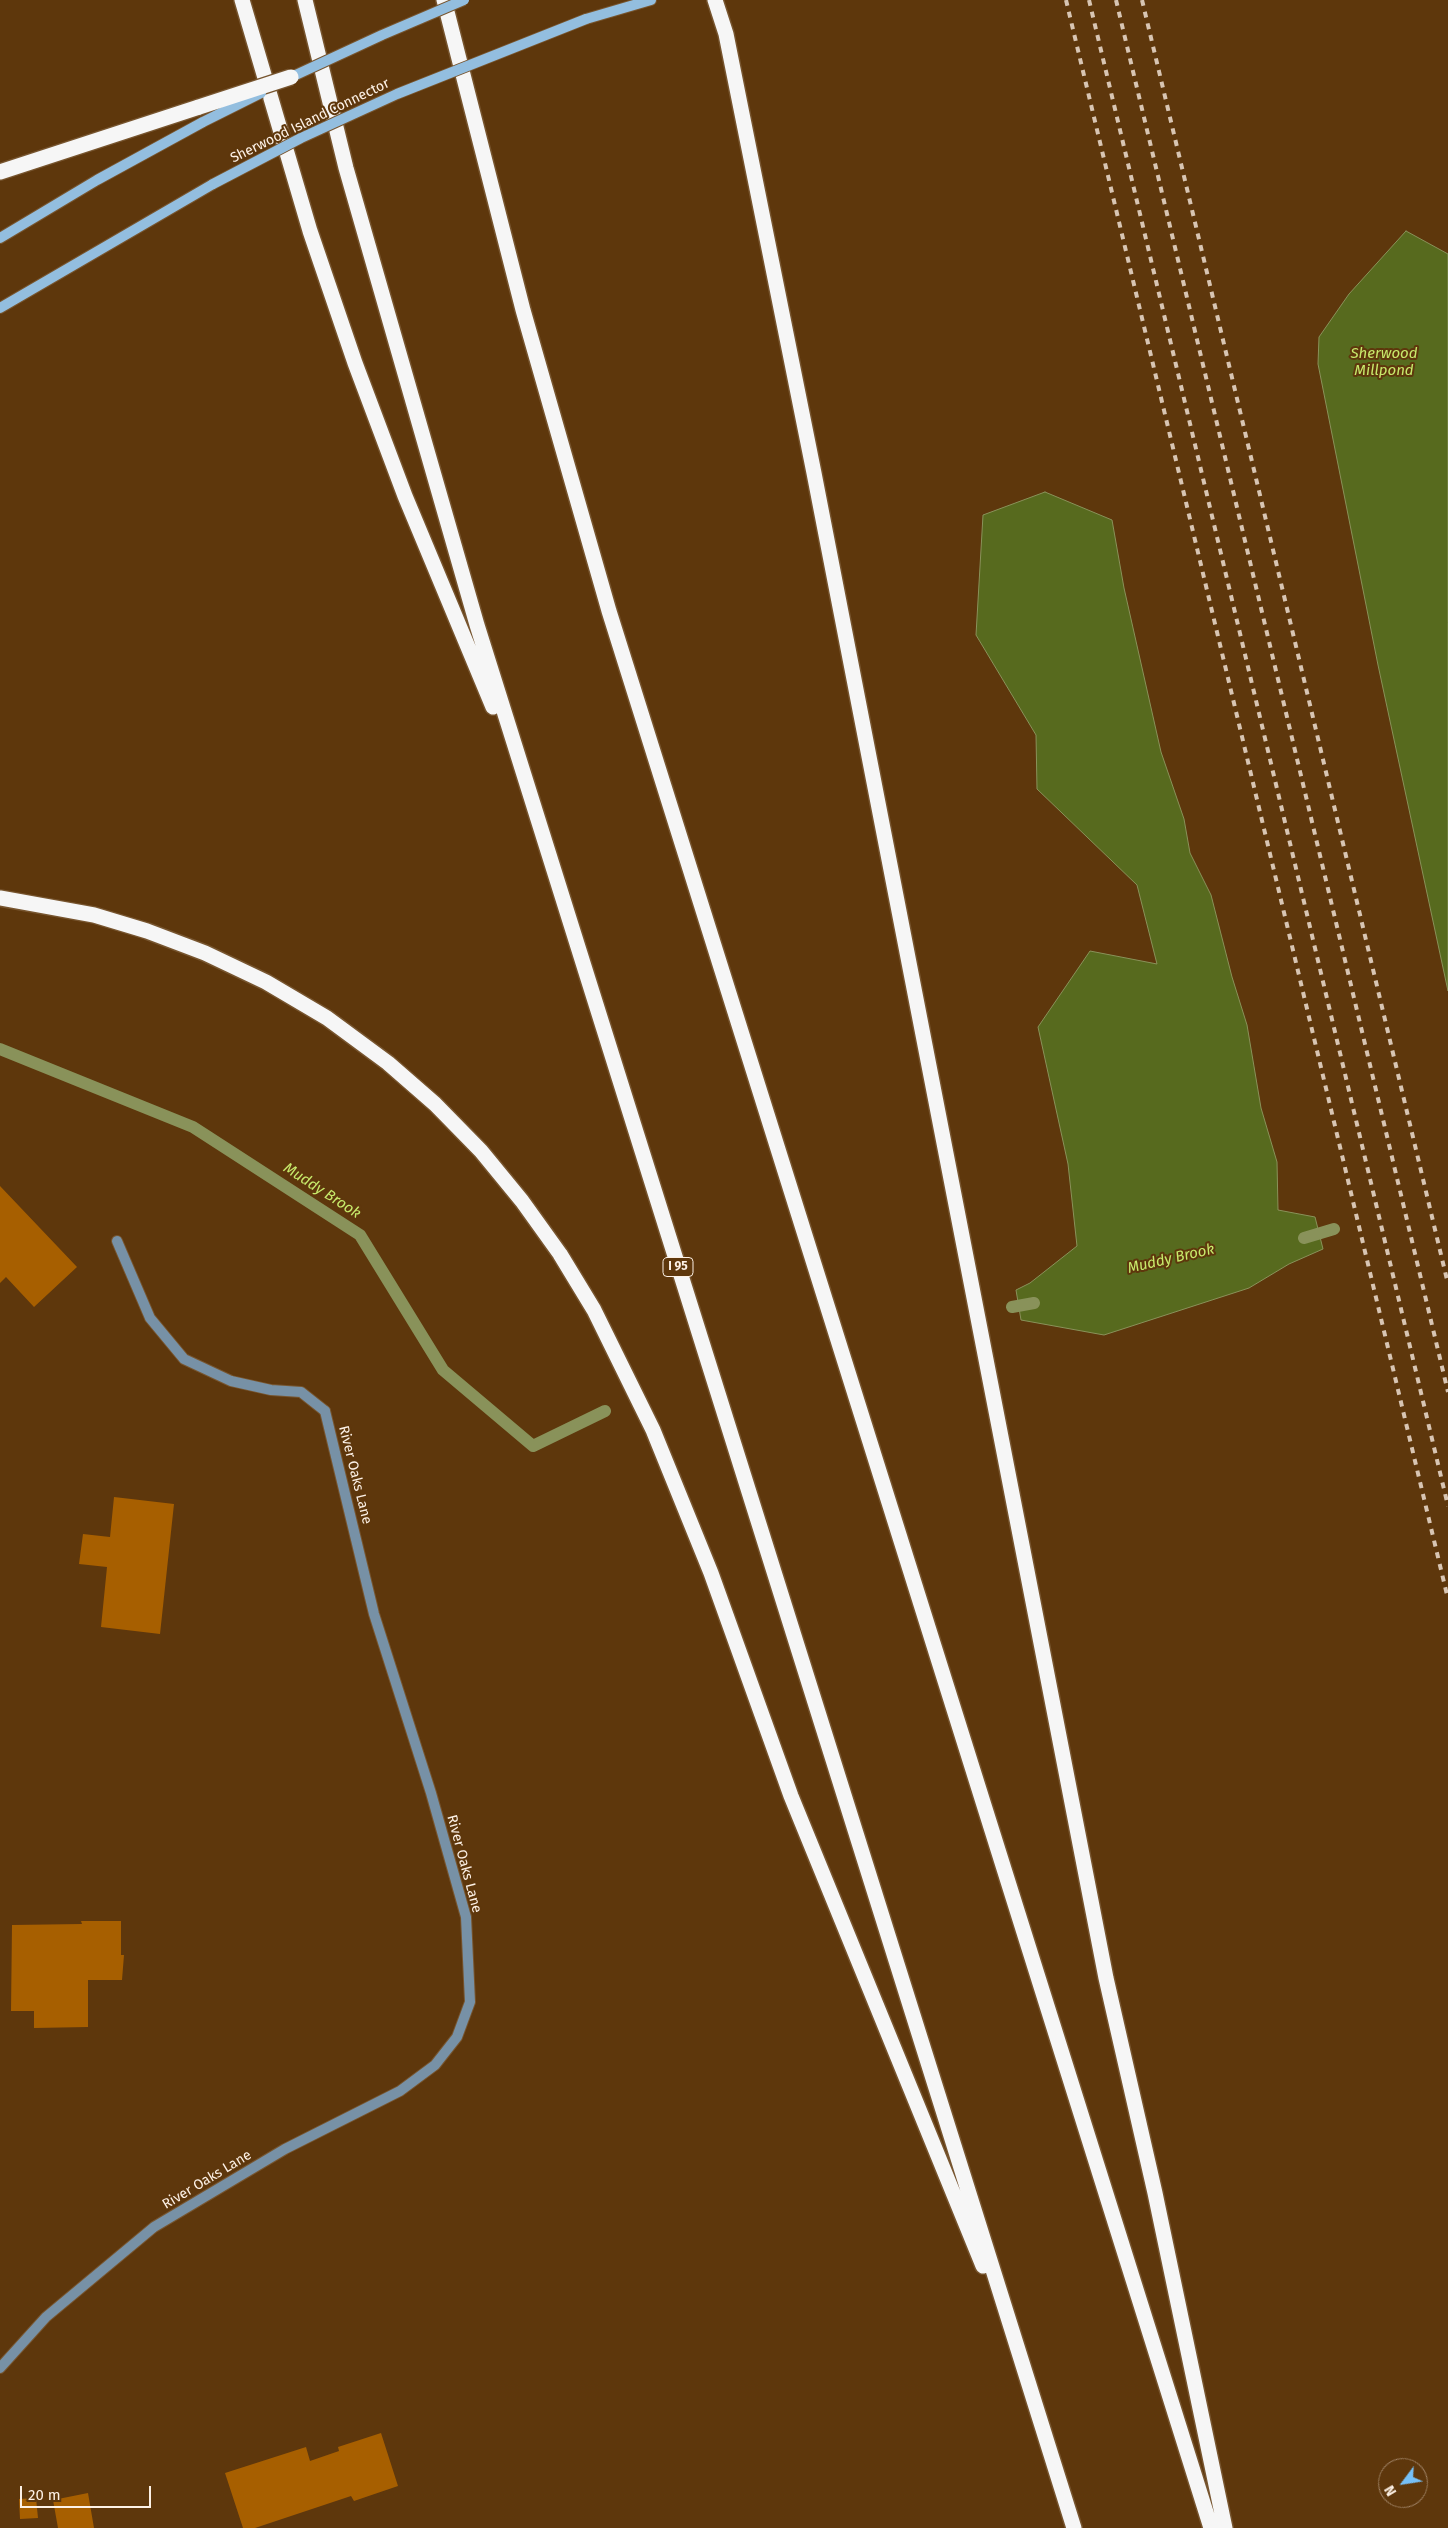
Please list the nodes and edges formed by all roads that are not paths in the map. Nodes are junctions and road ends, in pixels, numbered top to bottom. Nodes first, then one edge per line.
1 (242, 0) edge
2 (305, 0) edge
3 (444, 0) edge
4 (464, 0) edge
5 (651, 0) edge
6 (715, 0) edge
7 (291, 77) joint
8 (201, 115) junction
9 (0, 172) edge
10 (0, 238) edge
11 (0, 308) edge
12 (523, 777) junction
13 (0, 898) edge
14 (117, 1241) dead end
15 (1024, 2366) junction
16 (0, 2368) edge
17 (1074, 2528) edge
18 (1211, 2528) edge
19 (1225, 2528) edge

1 - 12 highway
2 - 12 highway, I 95
3 - 18 highway
4 - 7 main road, bridge
5 - 11 main road, Sherwood Island Connector, bridge
6 - 19 highway
7 - 8 highway, bridge
8 - 9 highway
8 - 10 main road
12 - 15 highway, I 95
13 - 15 highway
14 - 16 street, River Oaks Lane
15 - 17 highway, I 95

